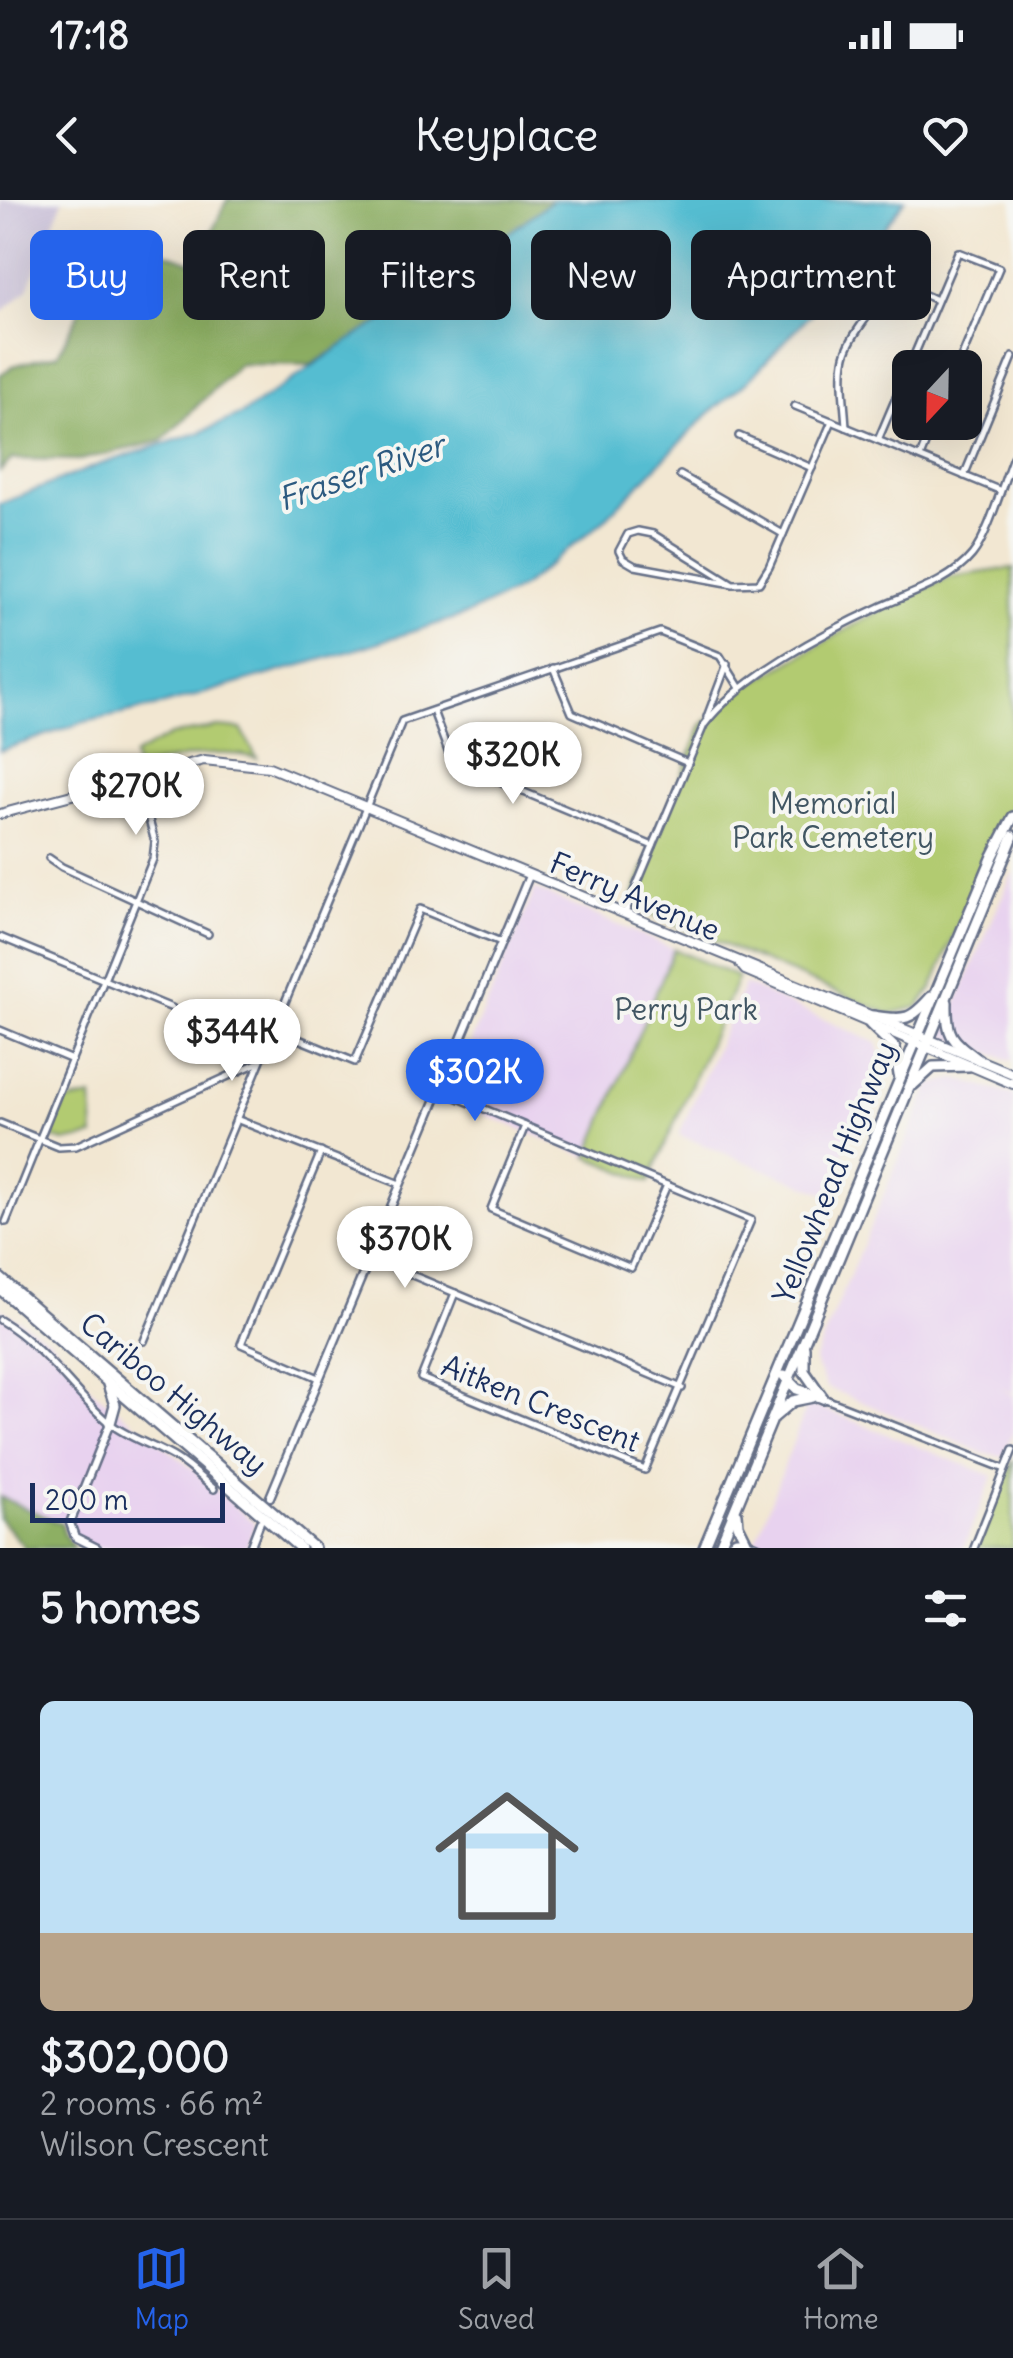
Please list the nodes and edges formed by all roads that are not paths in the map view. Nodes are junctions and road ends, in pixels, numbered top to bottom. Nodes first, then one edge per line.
1 (936, 300) junction
2 (965, 350) edge
3 (1013, 357) edge
4 (796, 406) dead end
5 (832, 422) junction
6 (846, 427) junction
7 (739, 436) dead end
8 (878, 440) junction
9 (927, 440) edge
10 (1013, 457) edge
11 (920, 458) junction
12 (812, 468) junction
13 (680, 475) dead end
14 (964, 476) junction
15 (999, 490) junction
16 (783, 534) junction
17 (733, 584) junction
18 (727, 664) junction
19 (553, 668) junction
20 (740, 688) junction
21 (433, 710) junction
22 (704, 725) junction
23 (688, 763) junction
24 (137, 776) junction
25 (367, 808) junction
26 (0, 814) edge
27 (1013, 817) edge
28 (1013, 836) edge
29 (653, 846) junction
30 (1010, 849) edge
31 (49, 858) dead end
32 (529, 876) junction
33 (136, 900) junction
34 (624, 916) junction
35 (208, 934) dead end
36 (0, 937) edge
37 (501, 942) junction
38 (104, 979) junction
39 (942, 992) junction
40 (172, 1008) dead end
41 (871, 1020) junction
42 (274, 1029) junction
43 (0, 1030) edge
44 (922, 1041) junction
45 (72, 1060) junction
46 (978, 1060) junction
47 (260, 1062) junction
48 (968, 1066) junction
49 (1013, 1074) edge
50 (900, 1080) junction
51 (1013, 1084) edge
52 (439, 1090) junction
53 (908, 1091) junction
54 (236, 1120) junction
55 (0, 1123) edge
56 (525, 1126) junction
57 (39, 1139) junction
58 (321, 1152) junction
59 (400, 1184) junction
60 (667, 1185) junction
61 (6, 1222) dead end
62 (369, 1257) junction
63 (0, 1278) edge
64 (0, 1290) edge
65 (455, 1292) junction
66 (0, 1320) edge
67 (805, 1336) junction
68 (144, 1341) dead end
69 (790, 1346) junction
70 (318, 1378) junction
71 (106, 1380) junction
72 (786, 1381) junction
73 (682, 1388) junction
74 (820, 1398) junction
75 (115, 1412) junction
76 (148, 1415) junction
77 (769, 1422) junction
78 (110, 1423) junction
79 (1013, 1450) edge
80 (1005, 1469) junction
81 (214, 1488) dead end
82 (270, 1497) dead end
83 (736, 1508) junction
84 (260, 1522) dead end
85 (746, 1541) junction
86 (98, 1548) edge
87 (250, 1548) edge
88 (300, 1548) edge
89 (314, 1548) edge
90 (704, 1548) edge
91 (722, 1548) edge
92 (762, 1548) edge
93 (974, 1548) edge

1 - 2 street
1 - 6 street
1 - 8 street
3 - 14 street
4 - 5 street
5 - 6 street
5 - 12 street
6 - 8 street
7 - 12 street
8 - 11 street
9 - 11 street
10 - 15 street
11 - 14 street
12 - 16 street
13 - 16 street
14 - 15 street
15 - 20 street
16 - 17 street
17 - 17 street
18 - 19 street
18 - 20 street
18 - 22 street
19 - 21 street
19 - 23 street
20 - 22 street
21 - 25 street
21 - 29 street
22 - 23 street
23 - 29 street
24 - 25 main road, Ferry Avenue
24 - 26 main road, Ferry Avenue
24 - 33 street
25 - 32 main road, Ferry Avenue
25 - 42 street
27 - 39 highway, Yellowhead Highway
28 - 30 highway, Yellowhead Highway
29 - 34 street
30 - 39 highway, Yellowhead Highway
31 - 33 street
32 - 34 main road, Ferry Avenue
32 - 37 street
33 - 35 street
33 - 38 street
34 - 41 main road, Ferry Avenue
36 - 38 street
37 - 42 street
37 - 52 street
38 - 40 street
38 - 45 street
39 - 41 highway
39 - 44 highway, Yellowhead Highway
39 - 46 highway
41 - 44 main road, Ferry Avenue
41 - 50 highway
42 - 47 street
43 - 45 street
44 - 46 main road, Ferry Avenue
44 - 48 main road, Ferry Avenue
44 - 50 highway, Yellowhead Highway
44 - 53 highway, Yellowhead Highway
45 - 57 street
46 - 49 main road, Ferry Avenue
47 - 54 street
47 - 57 street
48 - 51 main road, Ferry Avenue
48 - 53 highway
50 - 69 highway, Yellowhead Highway
52 - 56 street
52 - 59 street
53 - 67 highway, Yellowhead Highway
54 - 58 street
54 - 68 street
55 - 57 street
56 - 60 street
56 - 60 street
57 - 61 street
58 - 59 street
58 - 70 street
59 - 62 street
60 - 73 street
62 - 65 street
62 - 70 street
63 - 89 highway, Cariboo Highway
64 - 71 highway, Cariboo Highway
65 - 73 street
65 - 73 street, Aitken Crescent
66 - 78 street
67 - 72 highway, Yellowhead Highway
67 - 74 highway
69 - 72 highway
69 - 90 highway, Yellowhead Highway
70 - 82 street
71 - 75 highway
71 - 76 highway, Cariboo Highway
72 - 74 highway
72 - 77 highway, Yellowhead Highway
74 - 77 highway
74 - 80 street
75 - 76 highway
75 - 78 highway
76 - 88 highway, Cariboo Highway
77 - 83 highway, Yellowhead Highway
78 - 81 street
78 - 86 street
79 - 80 street
80 - 93 street
83 - 85 highway
83 - 91 highway, Yellowhead Highway
84 - 87 street
85 - 91 highway
85 - 92 street

